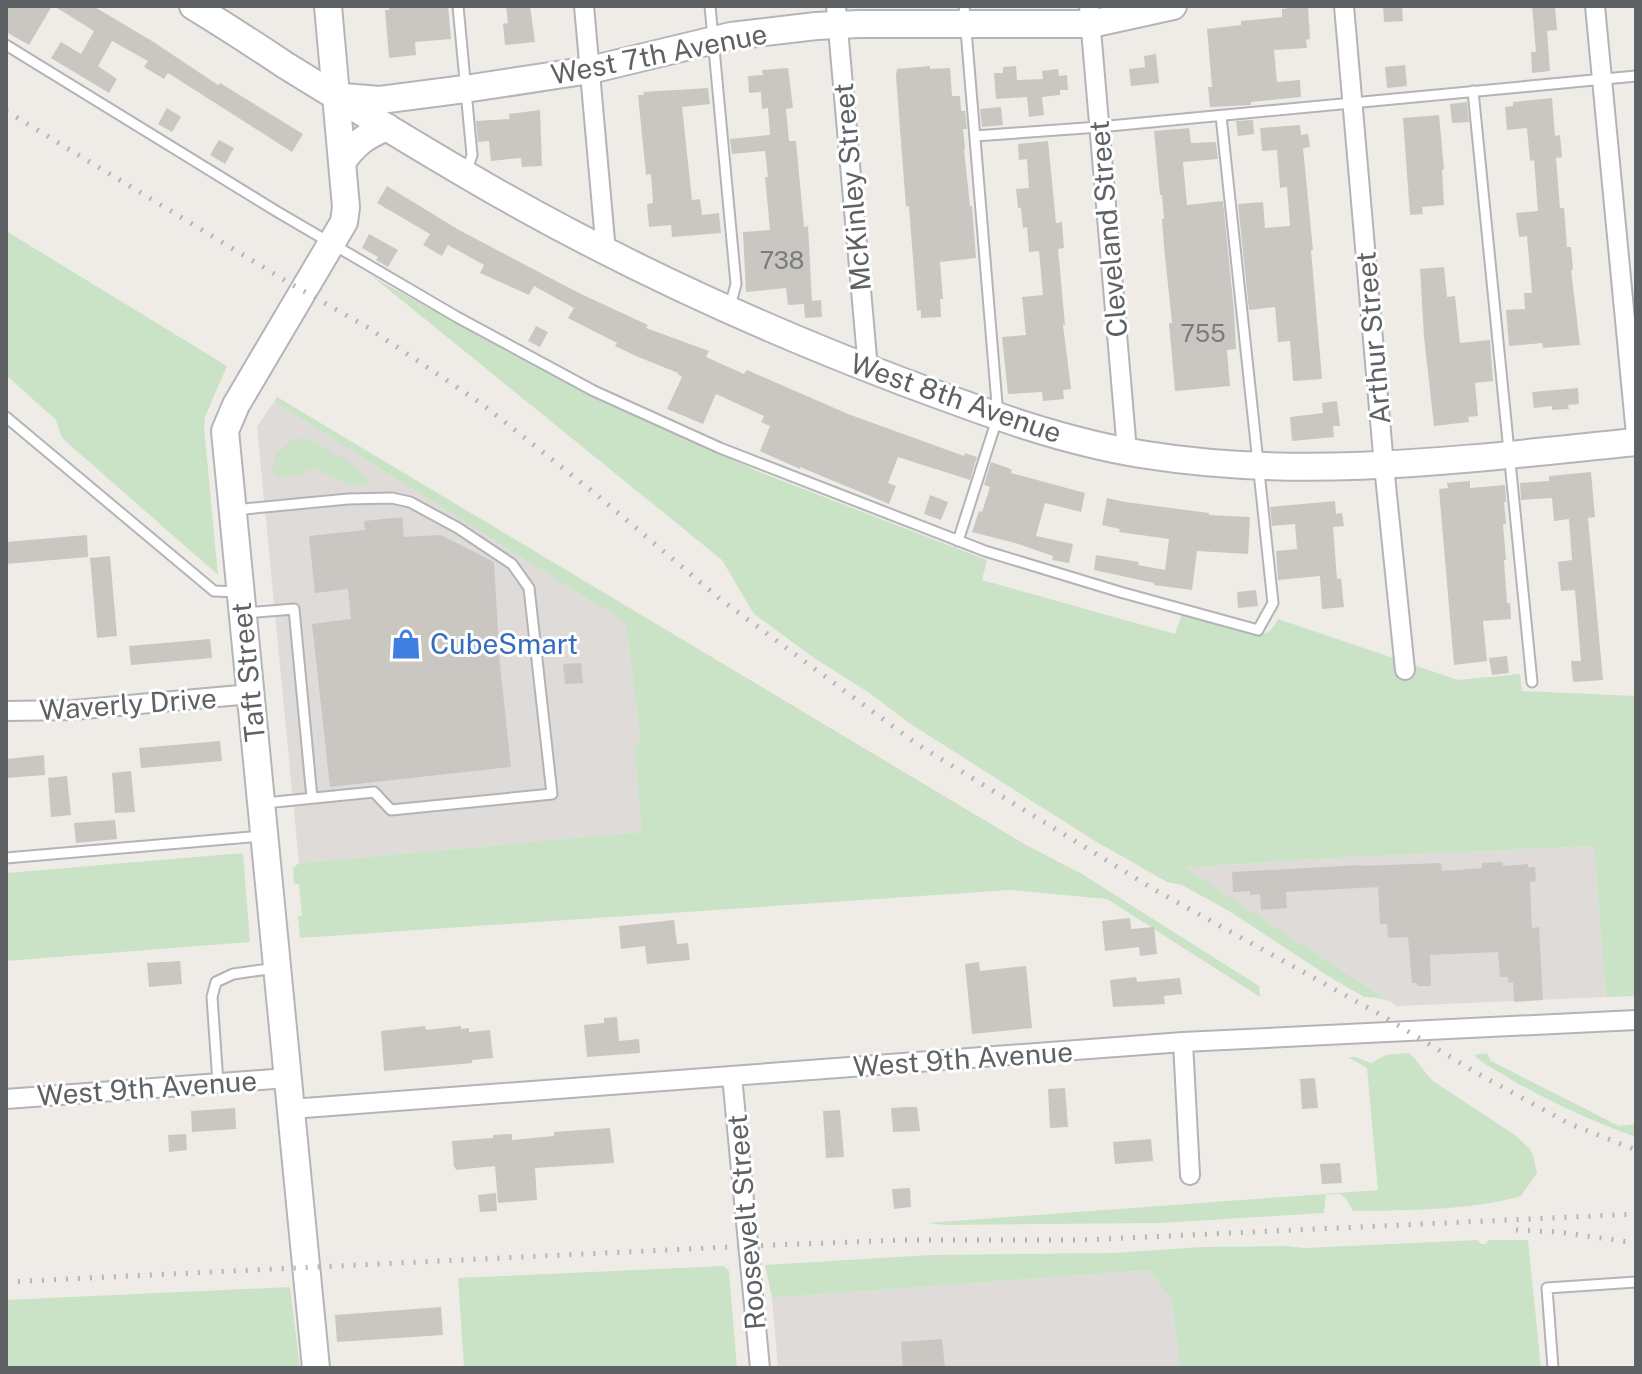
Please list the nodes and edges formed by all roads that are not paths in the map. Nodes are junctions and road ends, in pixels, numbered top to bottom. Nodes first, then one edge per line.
1 (328, 6) edge
2 (458, 6) edge
3 (584, 6) edge
4 (710, 6) edge
5 (1173, 6) edge
6 (1344, 6) edge
7 (1595, 6) edge
8 (197, 7) edge
9 (837, 15) edge
10 (965, 15) edge
11 (1090, 15) edge
12 (330, 37) junction
13 (713, 40) junction
14 (6, 45) edge
15 (281, 62) junction
16 (590, 70) junction
17 (1636, 76) edge
18 (1602, 79) junction
19 (465, 89) junction
20 (1473, 91) junction
21 (336, 96) junction
22 (1352, 103) junction
23 (1221, 116) junction
24 (387, 127) junction
25 (1099, 127) junction
26 (975, 136) junction
27 (342, 162) junction
28 (466, 175) junction
29 (332, 244) junction
30 (606, 252) junction
31 (729, 310) junction
32 (868, 369) junction
33 (998, 416) junction
34 (6, 417) edge
35 (1636, 435) edge
36 (1636, 442) edge
37 (1127, 451) junction
38 (1509, 454) junction
39 (1384, 466) junction
40 (1259, 467) junction
41 (232, 511) junction
42 (958, 541) junction
43 (242, 603) junction
44 (1405, 670) dead end
45 (1532, 682) dead end
46 (251, 694) junction
47 (6, 711) edge
48 (312, 798) junction
49 (261, 803) junction
50 (264, 835) junction
51 (6, 858) edge
52 (277, 968) junction
53 (1636, 1020) edge
54 (1183, 1042) junction
55 (732, 1076) junction
56 (288, 1078) junction
57 (218, 1083) junction
58 (6, 1099) edge
59 (291, 1109) junction
60 (1190, 1175) dead end
61 (1636, 1282) edge
62 (316, 1368) edge
63 (760, 1368) edge
64 (1553, 1368) edge

1 - 12 street, Taft Street
2 - 19 lane
3 - 16 street
4 - 13 lane
5 - 11 street, West 7th Avenue
6 - 22 street, Arthur Street
7 - 18 street
8 - 15 street, West 8th Avenue
9 - 10 street, West 7th Avenue
9 - 13 street, West 7th Avenue
9 - 32 street, McKinley Street
10 - 11 street, West 7th Avenue
10 - 26 lane
11 - 25 street, Cleveland Street
12 - 15 street
12 - 21 street, Taft Street
13 - 16 street, West 7th Avenue
13 - 31 lane
14 - 29 lane
15 - 21 street, West 8th Avenue
16 - 19 street, West 7th Avenue
16 - 30 street
17 - 18 lane
18 - 20 lane
18 - 35 street
19 - 21 street, West 7th Avenue
19 - 28 lane
20 - 22 lane
20 - 38 lane
21 - 24 street, West 8th Avenue
21 - 27 street, Taft Street
22 - 23 lane
22 - 39 street, Arthur Street
23 - 25 lane
23 - 40 lane
24 - 27 street
24 - 28 street, West 8th Avenue
25 - 26 lane
25 - 37 street, Cleveland Street
26 - 33 lane
27 - 29 street, Taft Street
28 - 30 street, West 8th Avenue
29 - 41 street, Taft Street
29 - 42 lane
30 - 31 street, West 8th Avenue
31 - 32 street, West 8th Avenue
32 - 33 street, West 8th Avenue
33 - 37 street, West 8th Avenue
33 - 42 lane
34 - 43 lane
36 - 38 street, West 8th Avenue
37 - 40 street, West 8th Avenue
38 - 39 street, West 8th Avenue
38 - 45 lane
39 - 40 street, West 8th Avenue
39 - 44 street, Arthur Street
40 - 42 lane
41 - 43 street, Taft Street
41 - 48 lane
43 - 46 street, Taft Street
43 - 48 lane
46 - 47 street, Waverly Drive
46 - 49 street, Taft Street
48 - 49 lane
49 - 50 street, Taft Street
50 - 51 lane
50 - 52 street, Taft Street
52 - 56 street, Taft Street
52 - 57 lane
53 - 54 street, West 9th Avenue
54 - 55 street, West 9th Avenue
54 - 60 street
55 - 59 street, West 9th Avenue
55 - 63 street, Roosevelt Street
56 - 57 street, West 9th Avenue
56 - 59 street, Taft Street
57 - 58 street, West 9th Avenue
59 - 62 street, Taft Street
61 - 64 lane

